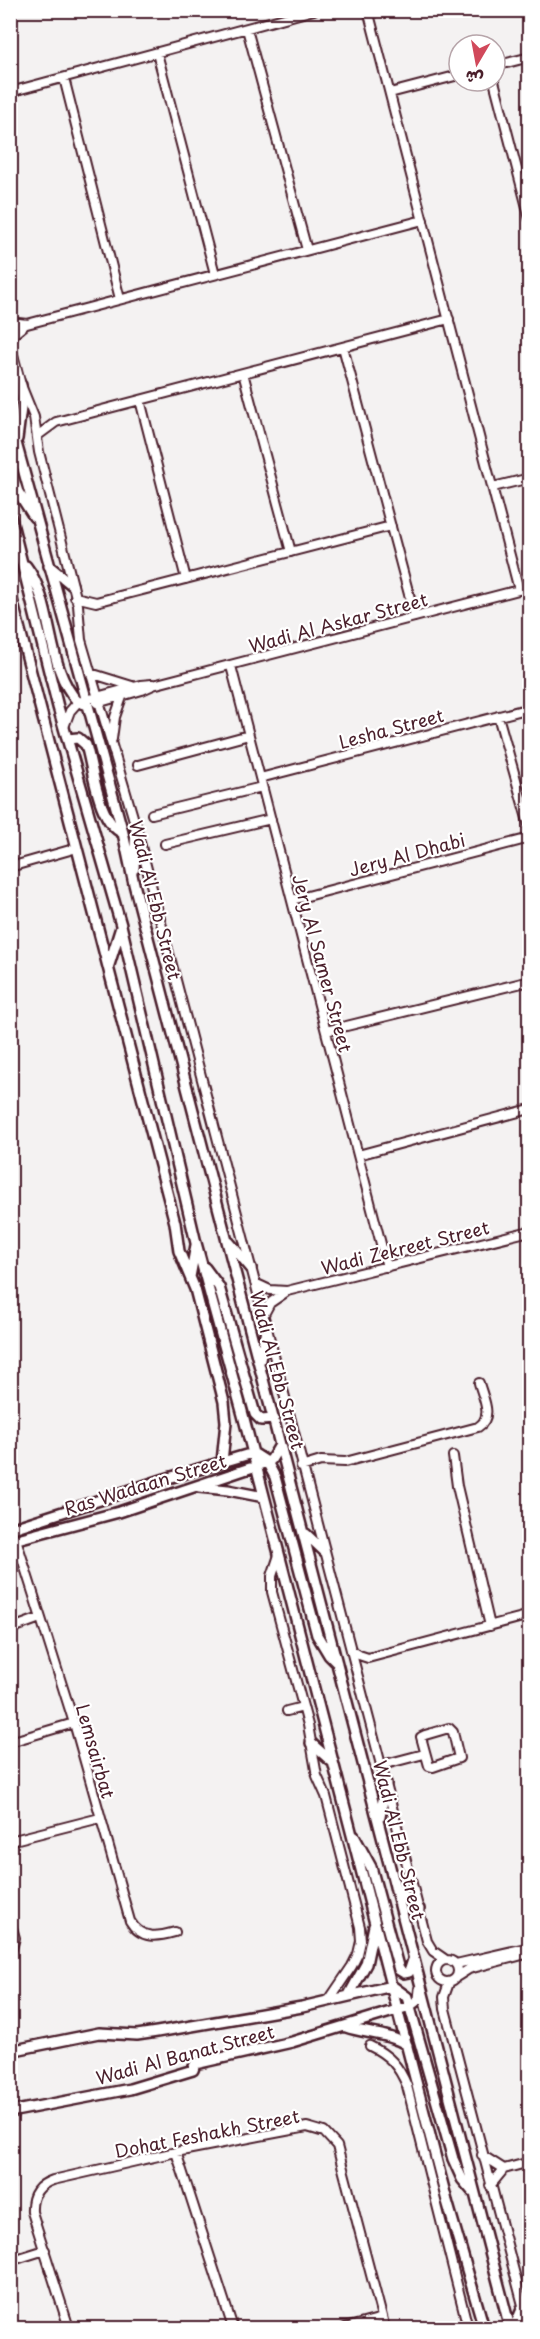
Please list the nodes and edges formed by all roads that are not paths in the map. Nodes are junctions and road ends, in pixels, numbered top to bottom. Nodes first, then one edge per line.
1 (314, 10) edge
2 (368, 10) edge
3 (247, 29) junction
4 (157, 53) junction
5 (530, 57) edge
6 (507, 63) edge
7 (64, 78) junction
8 (447, 78) edge
9 (10, 92) edge
10 (390, 93) junction
11 (497, 93) edge
12 (530, 219) edge
13 (423, 220) junction
14 (307, 250) junction
15 (215, 274) junction
16 (120, 300) junction
17 (448, 319) junction
18 (10, 322) edge
19 (27, 324) junction
20 (10, 342) edge
21 (343, 347) junction
22 (243, 373) junction
23 (21, 385) junction
24 (140, 400) junction
25 (34, 417) junction
26 (10, 421) edge
27 (56, 422) junction
28 (37, 436) junction
29 (16, 445) junction
30 (10, 467) edge
31 (530, 478) edge
32 (493, 487) junction
33 (10, 515) edge
34 (37, 522) junction
35 (391, 525) junction
36 (291, 552) junction
37 (23, 561) junction
38 (49, 566) junction
39 (186, 579) junction
40 (72, 585) junction
41 (530, 587) edge
42 (519, 590) junction
43 (10, 592) edge
44 (75, 597) junction
45 (96, 602) junction
46 (80, 616) junction
47 (415, 617) junction
48 (231, 666) junction
49 (90, 673) junction
50 (153, 685) junction
51 (133, 687) junction
52 (122, 696) junction
53 (98, 700) junction
54 (84, 702) junction
55 (530, 708) edge
56 (498, 716) junction
57 (64, 728) junction
58 (249, 735) junction
59 (67, 739) junction
60 (111, 746) junction
61 (138, 765) dead end
62 (260, 778) junction
63 (262, 787) junction
64 (152, 813) dead end
65 (271, 819) junction
66 (136, 827) junction
67 (530, 829) edge
68 (123, 832) junction
69 (530, 838) edge
70 (165, 844) dead end
71 (77, 848) junction
72 (10, 867) edge
73 (134, 884) junction
74 (292, 900) junction
75 (121, 925) junction
76 (108, 967) junction
77 (530, 981) edge
78 (326, 1031) junction
79 (530, 1109) edge
80 (358, 1155) junction
81 (530, 1231) edge
82 (227, 1239) junction
83 (196, 1243) junction
84 (203, 1266) junction
85 (387, 1267) junction
86 (251, 1268) junction
87 (190, 1277) junction
88 (255, 1284) junction
89 (287, 1291) junction
90 (262, 1316) junction
91 (266, 1329) junction
92 (260, 1365) junction
93 (479, 1383) dead end
94 (222, 1393) junction
95 (243, 1415) junction
96 (274, 1419) junction
97 (280, 1445) junction
98 (253, 1453) junction
99 (453, 1456) dead end
100 (222, 1462) junction
101 (267, 1462) junction
102 (256, 1466) junction
103 (302, 1467) junction
104 (194, 1487) junction
105 (264, 1497) junction
106 (10, 1529) edge
107 (304, 1533) junction
108 (13, 1540) edge
109 (324, 1551) junction
110 (279, 1555) junction
111 (530, 1615) edge
112 (40, 1618) junction
113 (490, 1626) junction
114 (10, 1629) edge
115 (351, 1650) junction
116 (368, 1658) junction
117 (337, 1664) junction
118 (358, 1675) junction
119 (303, 1707) junction
120 (287, 1711) dead end
121 (74, 1723) junction
122 (10, 1742) edge
123 (311, 1743) junction
124 (424, 1754) junction
125 (333, 1762) junction
126 (382, 1765) junction
127 (386, 1783) junction
128 (100, 1818) junction
129 (380, 1822) junction
130 (350, 1832) junction
131 (10, 1841) edge
132 (395, 1887) junction
133 (419, 1909) junction
134 (375, 1920) junction
135 (10, 1921) edge
136 (175, 1932) dead end
137 (530, 1947) edge
138 (530, 1953) edge
139 (10, 1955) edge
140 (413, 1958) junction
141 (446, 1960) junction
142 (456, 1964) junction
143 (458, 1976) junction
144 (449, 1983) junction
145 (392, 1986) junction
146 (420, 1986) junction
147 (349, 1995) junction
148 (329, 2000) junction
149 (410, 2006) junction
150 (398, 2009) junction
151 (346, 2027) junction
152 (407, 2045) junction
153 (370, 2046) dead end
154 (10, 2051) edge
155 (10, 2112) edge
156 (176, 2152) junction
157 (482, 2156) junction
158 (530, 2162) edge
159 (504, 2169) junction
160 (490, 2186) junction
161 (475, 2193) junction
162 (45, 2250) junction
163 (10, 2261) edge
164 (523, 2307) junction
165 (382, 2318) junction
166 (69, 2328) edge
167 (233, 2328) edge
168 (345, 2328) edge
169 (385, 2328) edge
170 (468, 2328) edge
171 (484, 2328) edge
172 (512, 2328) edge
173 (529, 2328) edge

1 - 3 street
2 - 10 street
3 - 4 street
3 - 14 street
4 - 7 street
4 - 15 street
5 - 6 street
7 - 9 street
7 - 16 street
8 - 10 street
10 - 13 street
11 - 12 street
13 - 14 street
13 - 17 street
14 - 15 street
15 - 16 street
16 - 19 street
17 - 21 street
17 - 32 street
18 - 19 street
19 - 20 street
20 - 23 street
21 - 22 street
21 - 35 street
22 - 24 street
22 - 36 street
23 - 25 street
23 - 29 street
24 - 27 street
24 - 39 street
25 - 27 street
25 - 28 street
26 - 29 street, Wadi Al Ebb Street
27 - 28 street
28 - 40 street
29 - 34 street, Wadi Al Ebb Street
30 - 34 street
31 - 32 street
32 - 42 street
33 - 37 street
34 - 38 street, Wadi Al Ebb Street
35 - 36 street
35 - 47 street
36 - 39 street
37 - 54 street
37 - 57 street
38 - 40 street
38 - 54 street, Wadi Al Ebb Street
39 - 45 street
40 - 44 street
41 - 42 street, Wadi Al Askar Street
42 - 47 street, Wadi Al Askar Street
43 - 71 street
44 - 45 street
44 - 46 street
45 - 46 street
46 - 49 street
47 - 48 street, Wadi Al Askar Street
48 - 50 street, Wadi Al Askar Street
48 - 58 street, Jery Al Samer Street
49 - 51 street
49 - 53 street
50 - 51 street, Wadi Al Askar Street
50 - 52 street, Wadi Al Askar Street
51 - 53 street, Wadi Al Askar Street
52 - 53 street, Wadi Al Askar Street
52 - 60 street
53 - 54 street, Wadi Al Askar Street
53 - 60 street
54 - 57 street
54 - 68 street, Wadi Al Ebb Street
55 - 56 street, Lesha Street
56 - 62 street, Lesha Street
56 - 67 street
57 - 59 street
58 - 61 street
58 - 62 street, Jery Al Samer Street
59 - 68 street
59 - 75 street
60 - 66 street
62 - 63 street, Jery Al Samer Street
63 - 64 street
63 - 65 street, Jery Al Samer Street
65 - 70 street
65 - 74 street, Jery Al Samer Street
66 - 73 street
66 - 86 street
68 - 73 street, Wadi Al Ebb Street
69 - 74 street, Jery Al Dhabi
71 - 72 street
71 - 76 street
73 - 82 street, Wadi Al Ebb Street
74 - 78 street, Jery Al Samer Street
75 - 76 street
75 - 83 street
76 - 87 street
77 - 78 street
78 - 80 street, Jery Al Samer Street
79 - 80 street
80 - 85 street, Jery Al Samer Street
81 - 85 street, Wadi Zekreet Street
82 - 86 street
82 - 92 street, Wadi Al Ebb Street
83 - 84 street
83 - 87 street
84 - 95 street
84 - 96 street
85 - 89 street, Wadi Zekreet Street
86 - 88 street
87 - 94 street
88 - 89 street, Wadi Zekreet Street
88 - 90 street
89 - 90 street, Wadi Zekreet Street
90 - 91 street
91 - 92 street
91 - 103 street
92 - 96 street, Wadi Al Ebb Street
93 - 103 street
94 - 95 street
94 - 100 street
95 - 98 street
96 - 97 street, Wadi Al Ebb Street
97 - 101 street
97 - 107 street, Wadi Al Ebb Street
98 - 100 street, Ras Wadaan Street
98 - 101 street
98 - 102 street
99 - 113 street
100 - 106 street, Ras Wadaan Street
101 - 102 street, Ras Wadaan Street
101 - 117 street
102 - 104 street, Ras Wadaan Street
102 - 105 street
103 - 109 street
104 - 105 street
104 - 108 street, Ras Wadaan Street
105 - 110 street
107 - 109 street
107 - 117 street, Wadi Al Ebb Street
108 - 112 street, Lemsairbat
109 - 115 street
110 - 119 street
110 - 125 street
111 - 113 street
112 - 114 street
112 - 121 street, Lemsairbat
113 - 116 street
115 - 116 street
115 - 118 street
116 - 118 street
117 - 129 street, Wadi Al Ebb Street
118 - 126 street
119 - 120 street
119 - 123 street
121 - 122 street
121 - 128 street, Lemsairbat
123 - 125 street
123 - 148 street
124 - 124 street
124 - 126 street
125 - 130 street
126 - 127 street
127 - 129 street
127 - 133 street
128 - 131 street
128 - 136 street, Lemsairbat
129 - 132 street, Wadi Al Ebb Street
130 - 134 street
130 - 140 street
132 - 133 street
132 - 140 street, Wadi Al Ebb Street
133 - 141 street
134 - 145 street
134 - 147 street
135 - 139 street
137 - 142 street
138 - 143 street
140 - 146 street, Wadi Al Ebb Street
141 - 142 street
141 - 144 street
142 - 143 street
143 - 144 street
144 - 157 street
145 - 147 street, Wadi Al Banat Street
145 - 149 street
145 - 150 street
146 - 149 street
146 - 161 street, Wadi Al Ebb Street
147 - 148 street, Wadi Al Banat Street
148 - 154 street, Wadi Al Banat Street
149 - 150 street, Wadi Al Banat Street
149 - 161 street
150 - 151 street, Wadi Al Banat Street
150 - 152 street
151 - 152 street
151 - 155 street, Wadi Al Banat Street
152 - 171 street
153 - 170 street
156 - 162 street, Dohat Feshakh Street
156 - 165 street, Dohat Feshakh Street
156 - 167 street
157 - 159 street
157 - 160 street
158 - 159 street
159 - 160 street
160 - 164 street
161 - 172 street, Wadi Al Ebb Street
162 - 163 street
162 - 166 street, Dohat Feshakh Street
164 - 172 street
164 - 173 street
165 - 168 street
165 - 169 street, Dohat Feshakh Street

